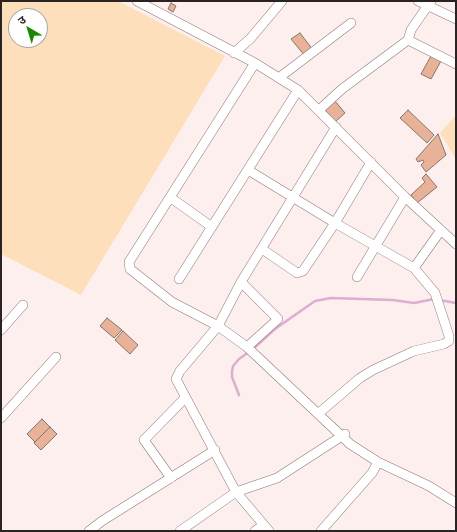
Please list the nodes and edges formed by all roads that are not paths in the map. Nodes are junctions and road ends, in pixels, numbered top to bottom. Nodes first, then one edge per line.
1 (137, 1) edge
2 (282, 1) edge
3 (418, 1) edge
4 (429, 3) edge
5 (152, 4) edge
6 (456, 19) edge
7 (351, 23) dead end
8 (408, 40) junction
9 (234, 53) junction
10 (254, 63) junction
11 (456, 64) edge
12 (280, 77) junction
13 (298, 90) junction
14 (319, 110) junction
15 (336, 127) junction
16 (371, 162) junction
17 (248, 170) junction
18 (292, 196) junction
19 (406, 197) junction
20 (171, 198) junction
21 (335, 223) junction
22 (212, 227) junction
23 (441, 230) junction
24 (456, 244) edge
25 (376, 246) junction
26 (262, 248) junction
27 (414, 268) junction
28 (357, 277) dead end
29 (179, 279) dead end
30 (241, 282) junction
31 (23, 305) dead end
32 (218, 326) junction
33 (1, 330) edge
34 (249, 349) junction
35 (56, 357) dead end
36 (185, 398) junction
37 (319, 413) junction
38 (1, 417) edge
39 (344, 435) junction
40 (215, 450) junction
41 (378, 462) junction
42 (171, 478) junction
43 (236, 492) junction
44 (456, 503) edge
45 (266, 528) edge
46 (89, 531) edge
47 (180, 531) edge
48 (255, 531) edge
49 (321, 531) edge

1 - 5 street
2 - 9 street
3 - 4 street
4 - 6 street
4 - 8 street
5 - 9 street
7 - 12 street
8 - 11 street
8 - 14 street
9 - 10 street
10 - 12 street
10 - 20 street
12 - 13 street
13 - 14 street
13 - 17 street
14 - 15 street
15 - 16 street
15 - 18 street
16 - 19 street
16 - 21 street
17 - 18 street
17 - 22 street
18 - 21 street
18 - 26 street
19 - 23 street
19 - 25 street
20 - 22 street
20 - 32 street
21 - 25 street
21 - 26 street
22 - 29 street
23 - 24 street
23 - 27 street
25 - 27 street
25 - 28 street
26 - 30 street
27 - 37 street
30 - 32 street
30 - 34 street
31 - 33 street
32 - 34 street
32 - 36 street
34 - 37 street
35 - 38 street
36 - 40 street
36 - 42 street
37 - 39 street
39 - 41 street
39 - 43 street
40 - 42 street
40 - 43 street
41 - 44 street
41 - 49 street
42 - 46 street
43 - 45 street
43 - 47 street
45 - 48 street

